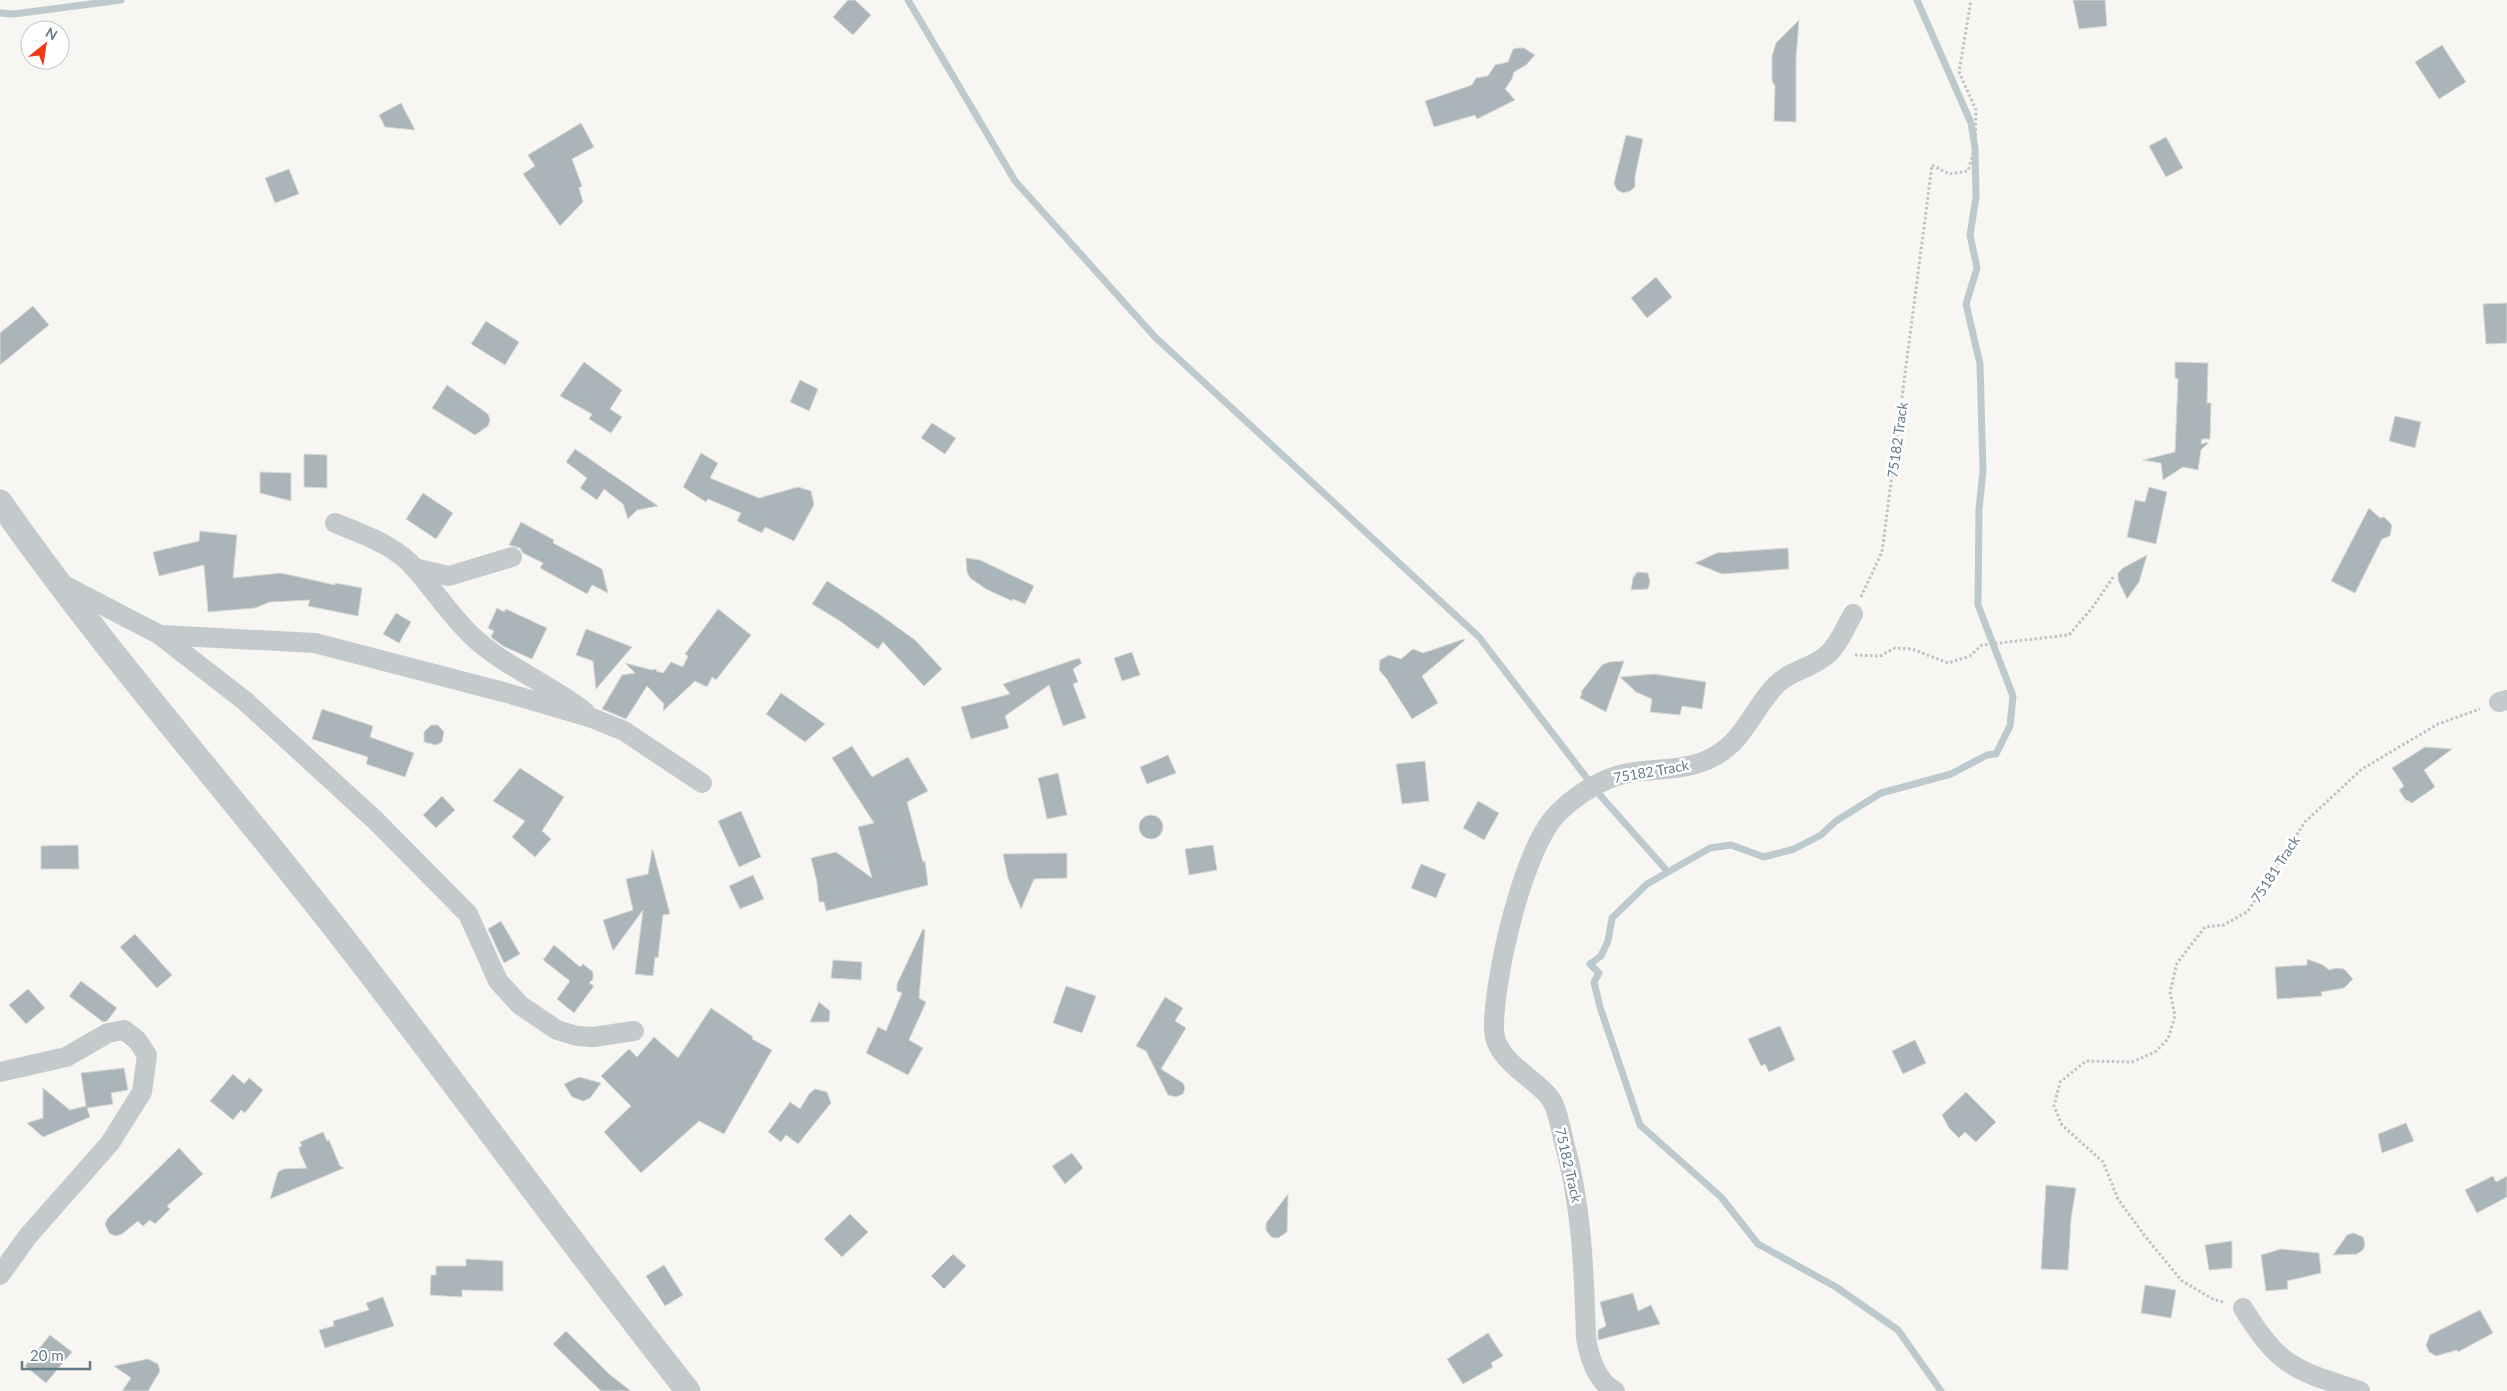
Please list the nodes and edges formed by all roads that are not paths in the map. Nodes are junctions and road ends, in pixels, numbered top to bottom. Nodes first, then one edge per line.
1 (0, 502) edge
2 (335, 523) dead end
3 (512, 557) dead end
4 (414, 568) junction
5 (55, 581) junction
6 (1853, 614) road end
7 (160, 635) junction
8 (592, 718) junction
9 (702, 784) dead end
10 (634, 1030) dead end
11 (0, 1072) edge
12 (0, 1275) edge
13 (2243, 1308) road end
14 (688, 1391) edge
15 (1615, 1391) edge
16 (2360, 1391) edge

1 - 5 street
2 - 4 street
3 - 4 street
4 - 8 street
5 - 7 street
5 - 14 street
6 - 15 street, 75182 Track
7 - 8 street
7 - 10 street
8 - 9 street
11 - 12 street
13 - 16 street

